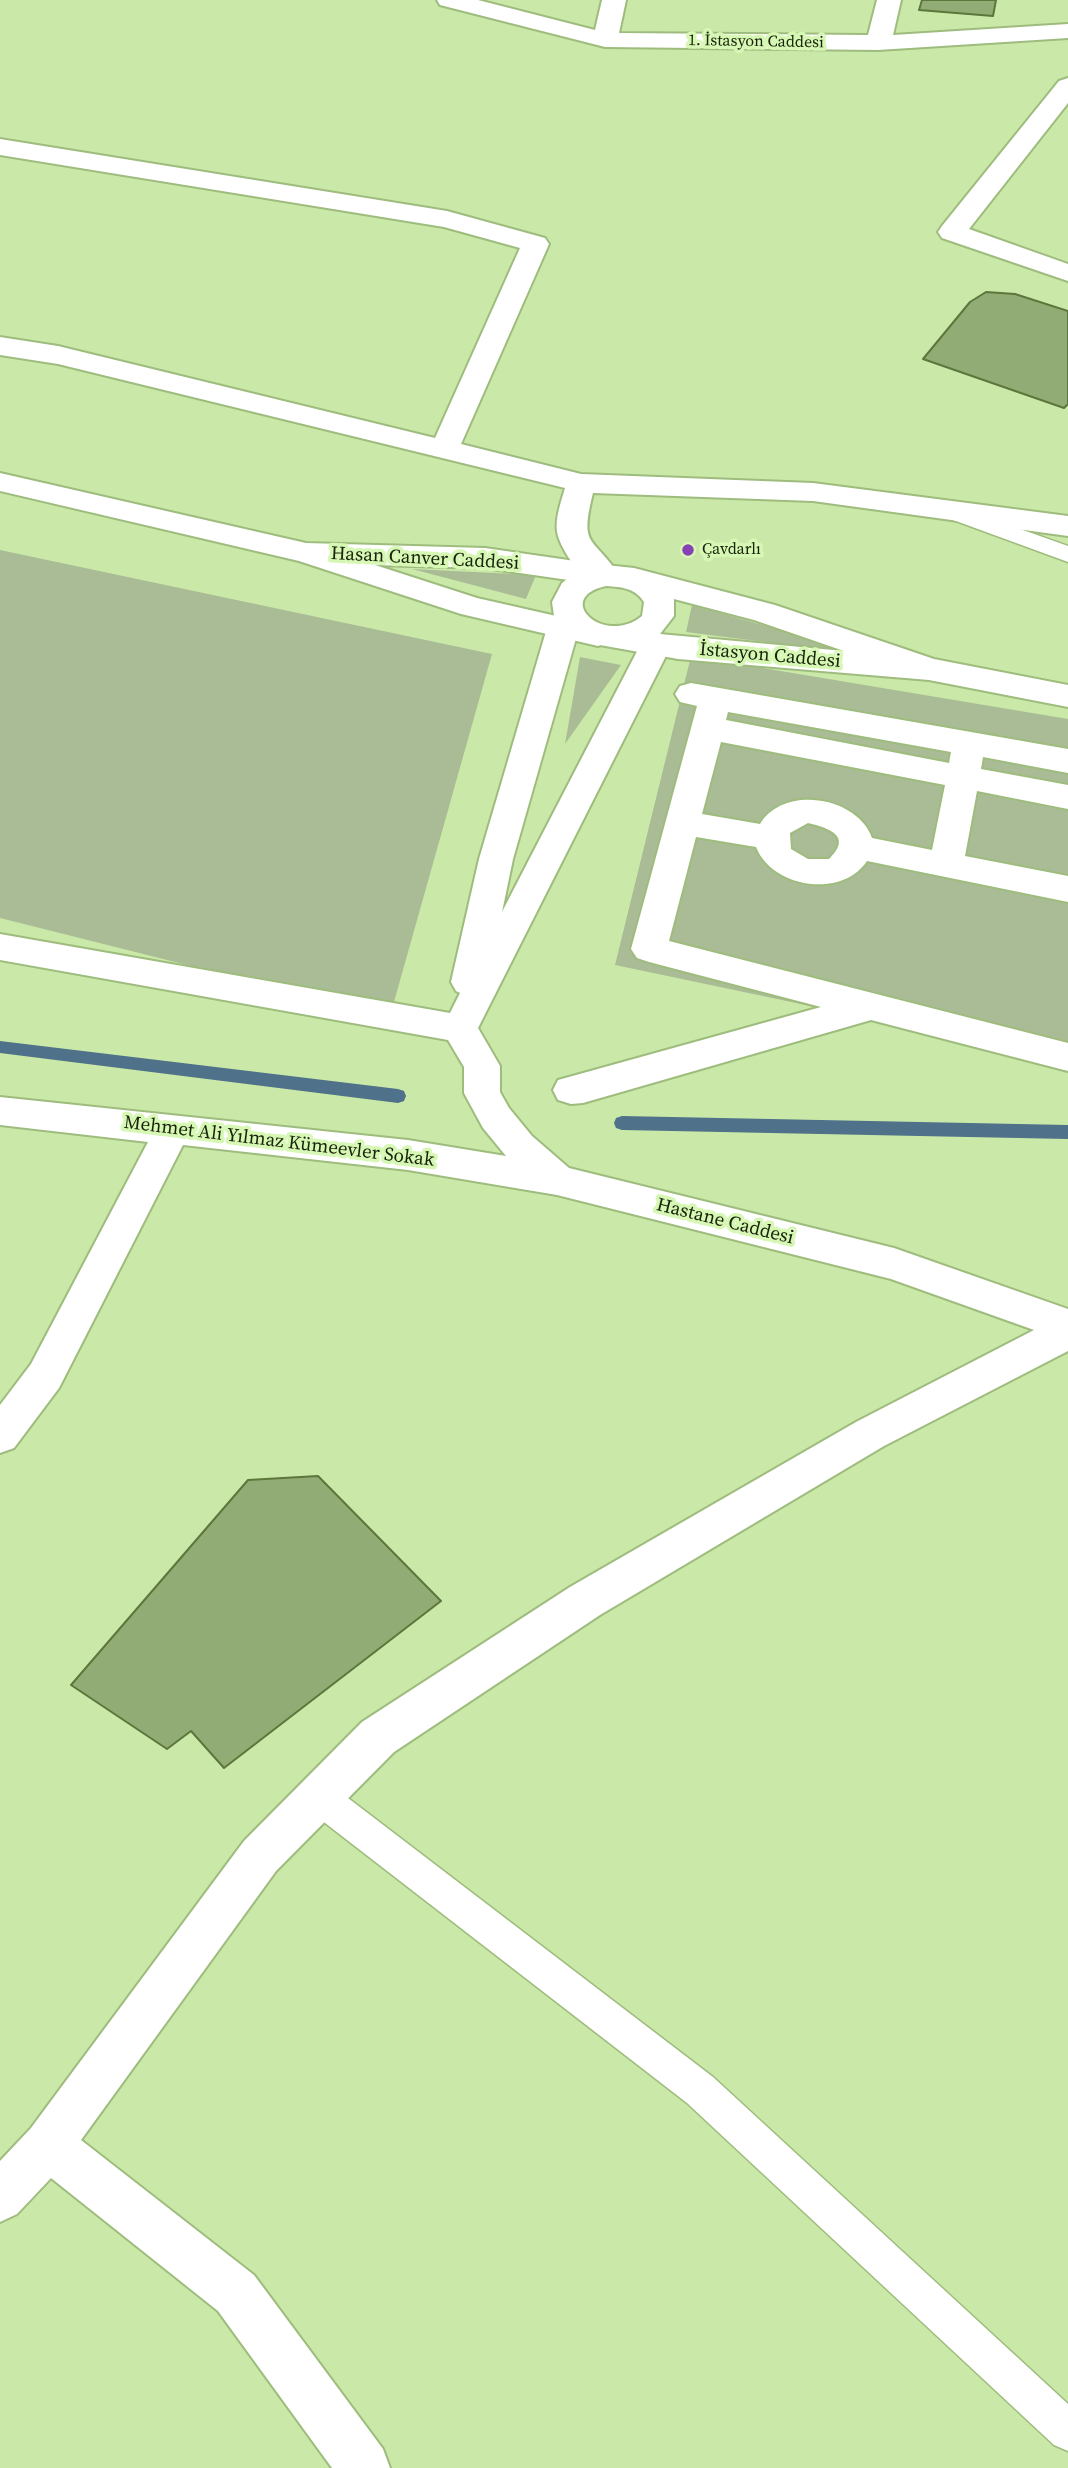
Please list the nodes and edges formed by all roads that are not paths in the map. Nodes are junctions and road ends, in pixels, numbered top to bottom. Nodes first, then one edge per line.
1 (449, 0) edge
2 (614, 0) edge
3 (889, 0) edge
4 (1068, 31) edge
5 (605, 40) junction
6 (878, 43) junction
7 (1068, 86) edge
8 (0, 147) edge
9 (1068, 273) edge
10 (0, 346) edge
11 (443, 450) junction
12 (0, 482) edge
13 (581, 483) junction
14 (946, 510) junction
15 (1068, 526) edge
16 (306, 553) junction
17 (1068, 554) edge
18 (603, 575) junction
19 (634, 578) junction
20 (563, 628) junction
21 (605, 636) junction
22 (656, 644) junction
23 (929, 669) junction
24 (1068, 696) edge
25 (705, 706) junction
26 (970, 742) junction
27 (1068, 761) edge
28 (963, 776) junction
29 (1068, 797) edge
30 (682, 822) junction
31 (771, 838) junction
32 (857, 847) junction
33 (946, 865) junction
34 (1068, 889) edge
35 (0, 947) edge
36 (870, 1006) junction
37 (460, 1028) junction
38 (1068, 1057) edge
39 (571, 1090) dead end
40 (0, 1111) edge
41 (173, 1129) junction
42 (557, 1180) junction
43 (1068, 1326) edge
44 (1068, 1332) edge
45 (0, 1436) edge
46 (319, 1797) junction
47 (48, 2145) junction
48 (0, 2197) edge
49 (1068, 2431) edge
50 (364, 2468) edge

1 - 5 street, 1. İstasyon Caddesi
2 - 5 street
3 - 6 street
4 - 6 street, 1. İstasyon Caddesi
5 - 6 street, 1. İstasyon Caddesi
7 - 9 street
8 - 11 street
10 - 11 street
11 - 13 street
12 - 16 street, Hasan Canver Caddesi
13 - 14 street
13 - 18 street
14 - 15 street
14 - 17 lane
16 - 18 street, Hasan Canver Caddesi
16 - 20 street, Hasan Canver Caddesi
18 - 19 street, İstasyon Caddesi
18 - 21 street
19 - 21 street
19 - 23 street, İstasyon Caddesi
20 - 21 street, Hasan Canver Caddesi
20 - 37 street
21 - 22 street, İstasyon Caddesi
22 - 23 street, İstasyon Caddesi
22 - 37 street
23 - 24 street, İstasyon Caddesi
25 - 26 street
25 - 28 street
25 - 30 street
26 - 27 street
26 - 28 street
28 - 29 street
28 - 33 street
30 - 31 street
30 - 36 street
31 - 32 street
31 - 32 street
32 - 33 street
33 - 34 street
35 - 37 street
36 - 38 street
36 - 39 street
37 - 42 street, Hastane Caddesi
40 - 41 street, Mehmet Ali Yılmaz Kümeevler Sokak
41 - 42 street, Mehmet Ali Yılmaz Kümeevler Sokak
41 - 45 street
42 - 43 street, Hastane Caddesi
44 - 46 street
46 - 47 street
46 - 49 lane
47 - 48 street
47 - 50 street

